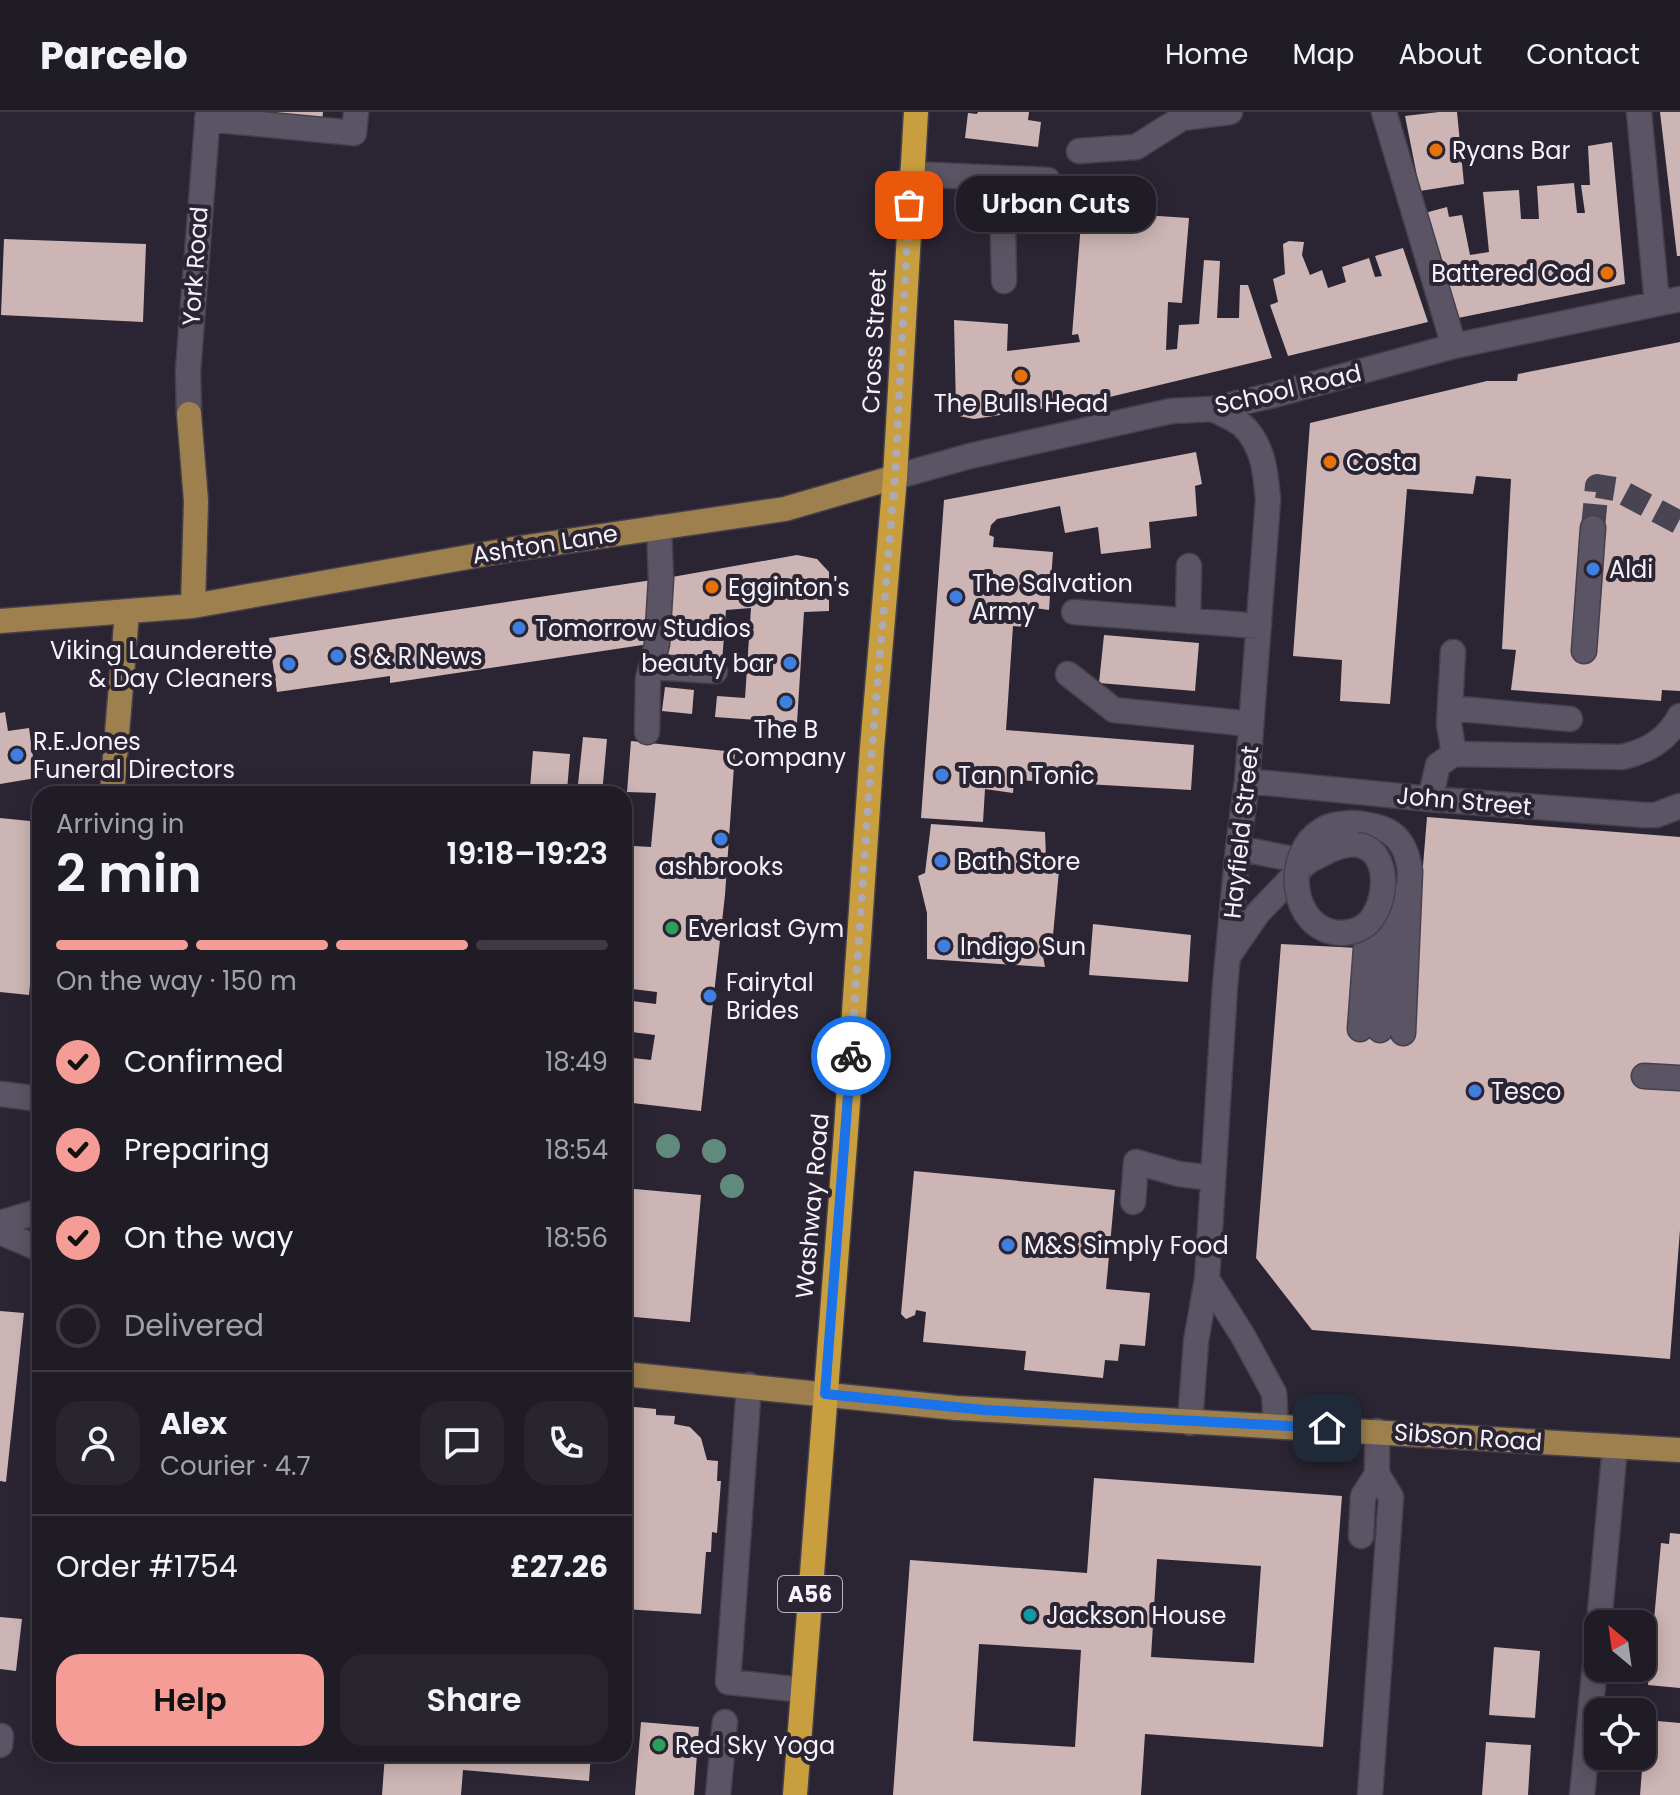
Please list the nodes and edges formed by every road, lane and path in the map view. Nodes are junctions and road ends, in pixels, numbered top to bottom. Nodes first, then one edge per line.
1 (356, 112) edge
2 (916, 112) edge
3 (1230, 112) edge
4 (1384, 112) edge
5 (1639, 112) edge
6 (208, 115) edge
7 (1079, 151) dead end
8 (911, 174) junction
9 (1002, 178) junction
10 (1048, 180) dead end
11 (1004, 281) dead end
12 (1669, 301) edge
13 (1454, 346) junction
14 (1213, 409) junction
15 (189, 414) joint
16 (895, 477) junction
17 (659, 527) junction
18 (1593, 528) tunnel mouth
19 (1189, 566) dead end
20 (193, 606) junction
21 (1074, 612) dead end
22 (127, 613) junction
23 (0, 621) edge
24 (1188, 621) junction
25 (1259, 626) junction
26 (1584, 651) dead end
27 (1453, 652) dead end
28 (652, 667) junction
29 (715, 671) dead end
30 (1068, 674) dead end
31 (1450, 708) junction
32 (1680, 716) edge
33 (1570, 719) dead end
34 (1251, 724) junction
35 (647, 732) dead end
36 (1454, 754) junction
37 (1247, 781) junction
38 (113, 786) edge
39 (1430, 799) junction
40 (1680, 806) edge
41 (1351, 823) junction
42 (1238, 848) junction
43 (1307, 862) junction
44 (1385, 950) junction
45 (1229, 955) junction
46 (1381, 1031) dead end
47 (1644, 1076) dead end
48 (1680, 1078) edge
49 (1, 1094) edge
50 (32, 1098) edge
51 (1213, 1178) junction
52 (1133, 1202) dead end
53 (32, 1213) edge
54 (0, 1223) edge
55 (0, 1232) edge
56 (32, 1246) edge
57 (1207, 1279) junction
58 (632, 1375) edge
59 (749, 1385) junction
60 (825, 1394) junction
61 (1190, 1423) junction
62 (1276, 1425) junction
63 (1377, 1431) junction
64 (1615, 1446) junction
65 (1680, 1450) edge
66 (1377, 1474) junction
67 (1361, 1536) dead end
68 (1600, 1610) edge
69 (1593, 1682) edge
70 (803, 1690) junction
71 (725, 1722) dead end
72 (1, 1736) edge
73 (0, 1745) edge
74 (718, 1795) edge
75 (795, 1795) edge
76 (1370, 1795) edge
77 (1582, 1795) edge

1 - 6 street, York Road
2 - 8 highway, Cross Street / A56
3 - 7 street
4 - 13 street
5 - 12 street
6 - 15 street, York Road
8 - 9 street
8 - 16 highway, Cross Street / A56
9 - 10 street
9 - 11 street
12 - 13 street, School Road
13 - 14 street, School Road
14 - 16 street, School Road
14 - 25 street, Hayfield Street
15 - 20 main road
16 - 17 main road, Ashton Lane
16 - 60 highway, Washway Road / A56
17 - 20 main road, Ashton Lane
17 - 28 street
18 - 26 street
19 - 24 street
20 - 22 main road, Ashton Lane
21 - 24 street
22 - 23 main road, Ashton Lane
22 - 38 main road
24 - 25 street
25 - 34 street, Hayfield Street
27 - 31 street
28 - 29 street
28 - 35 street
30 - 34 street
31 - 33 street
31 - 36 street
32 - 36 street
34 - 37 street, Hayfield Street
36 - 39 street
37 - 39 street, John Street
37 - 42 street, Hayfield Street
39 - 40 street, John Street
41 - 43 street, bridge
41 - 44 street, bridge
41 - 44 street
42 - 43 street
42 - 45 street, Hayfield Street
43 - 45 street
44 - 46 street
45 - 51 street, Hayfield Street
47 - 48 street
49 - 50 street
51 - 52 street
51 - 57 street, Hayfield Street
53 - 54 street
55 - 56 street
57 - 61 street, Hayfield Street
57 - 62 street
58 - 59 main road, Sibson Road
59 - 60 main road, Sibson Road
59 - 70 street
60 - 61 main road, Sibson Road
60 - 70 highway, Washway Road / A56
61 - 62 main road, Sibson Road
62 - 63 main road, Sibson Road
63 - 64 main road, Sibson Road
63 - 66 street
64 - 65 main road, Sibson Road
64 - 68 street
66 - 67 street
66 - 76 street
69 - 77 street
70 - 75 highway, Washway Road / A56
71 - 74 street
72 - 73 street

